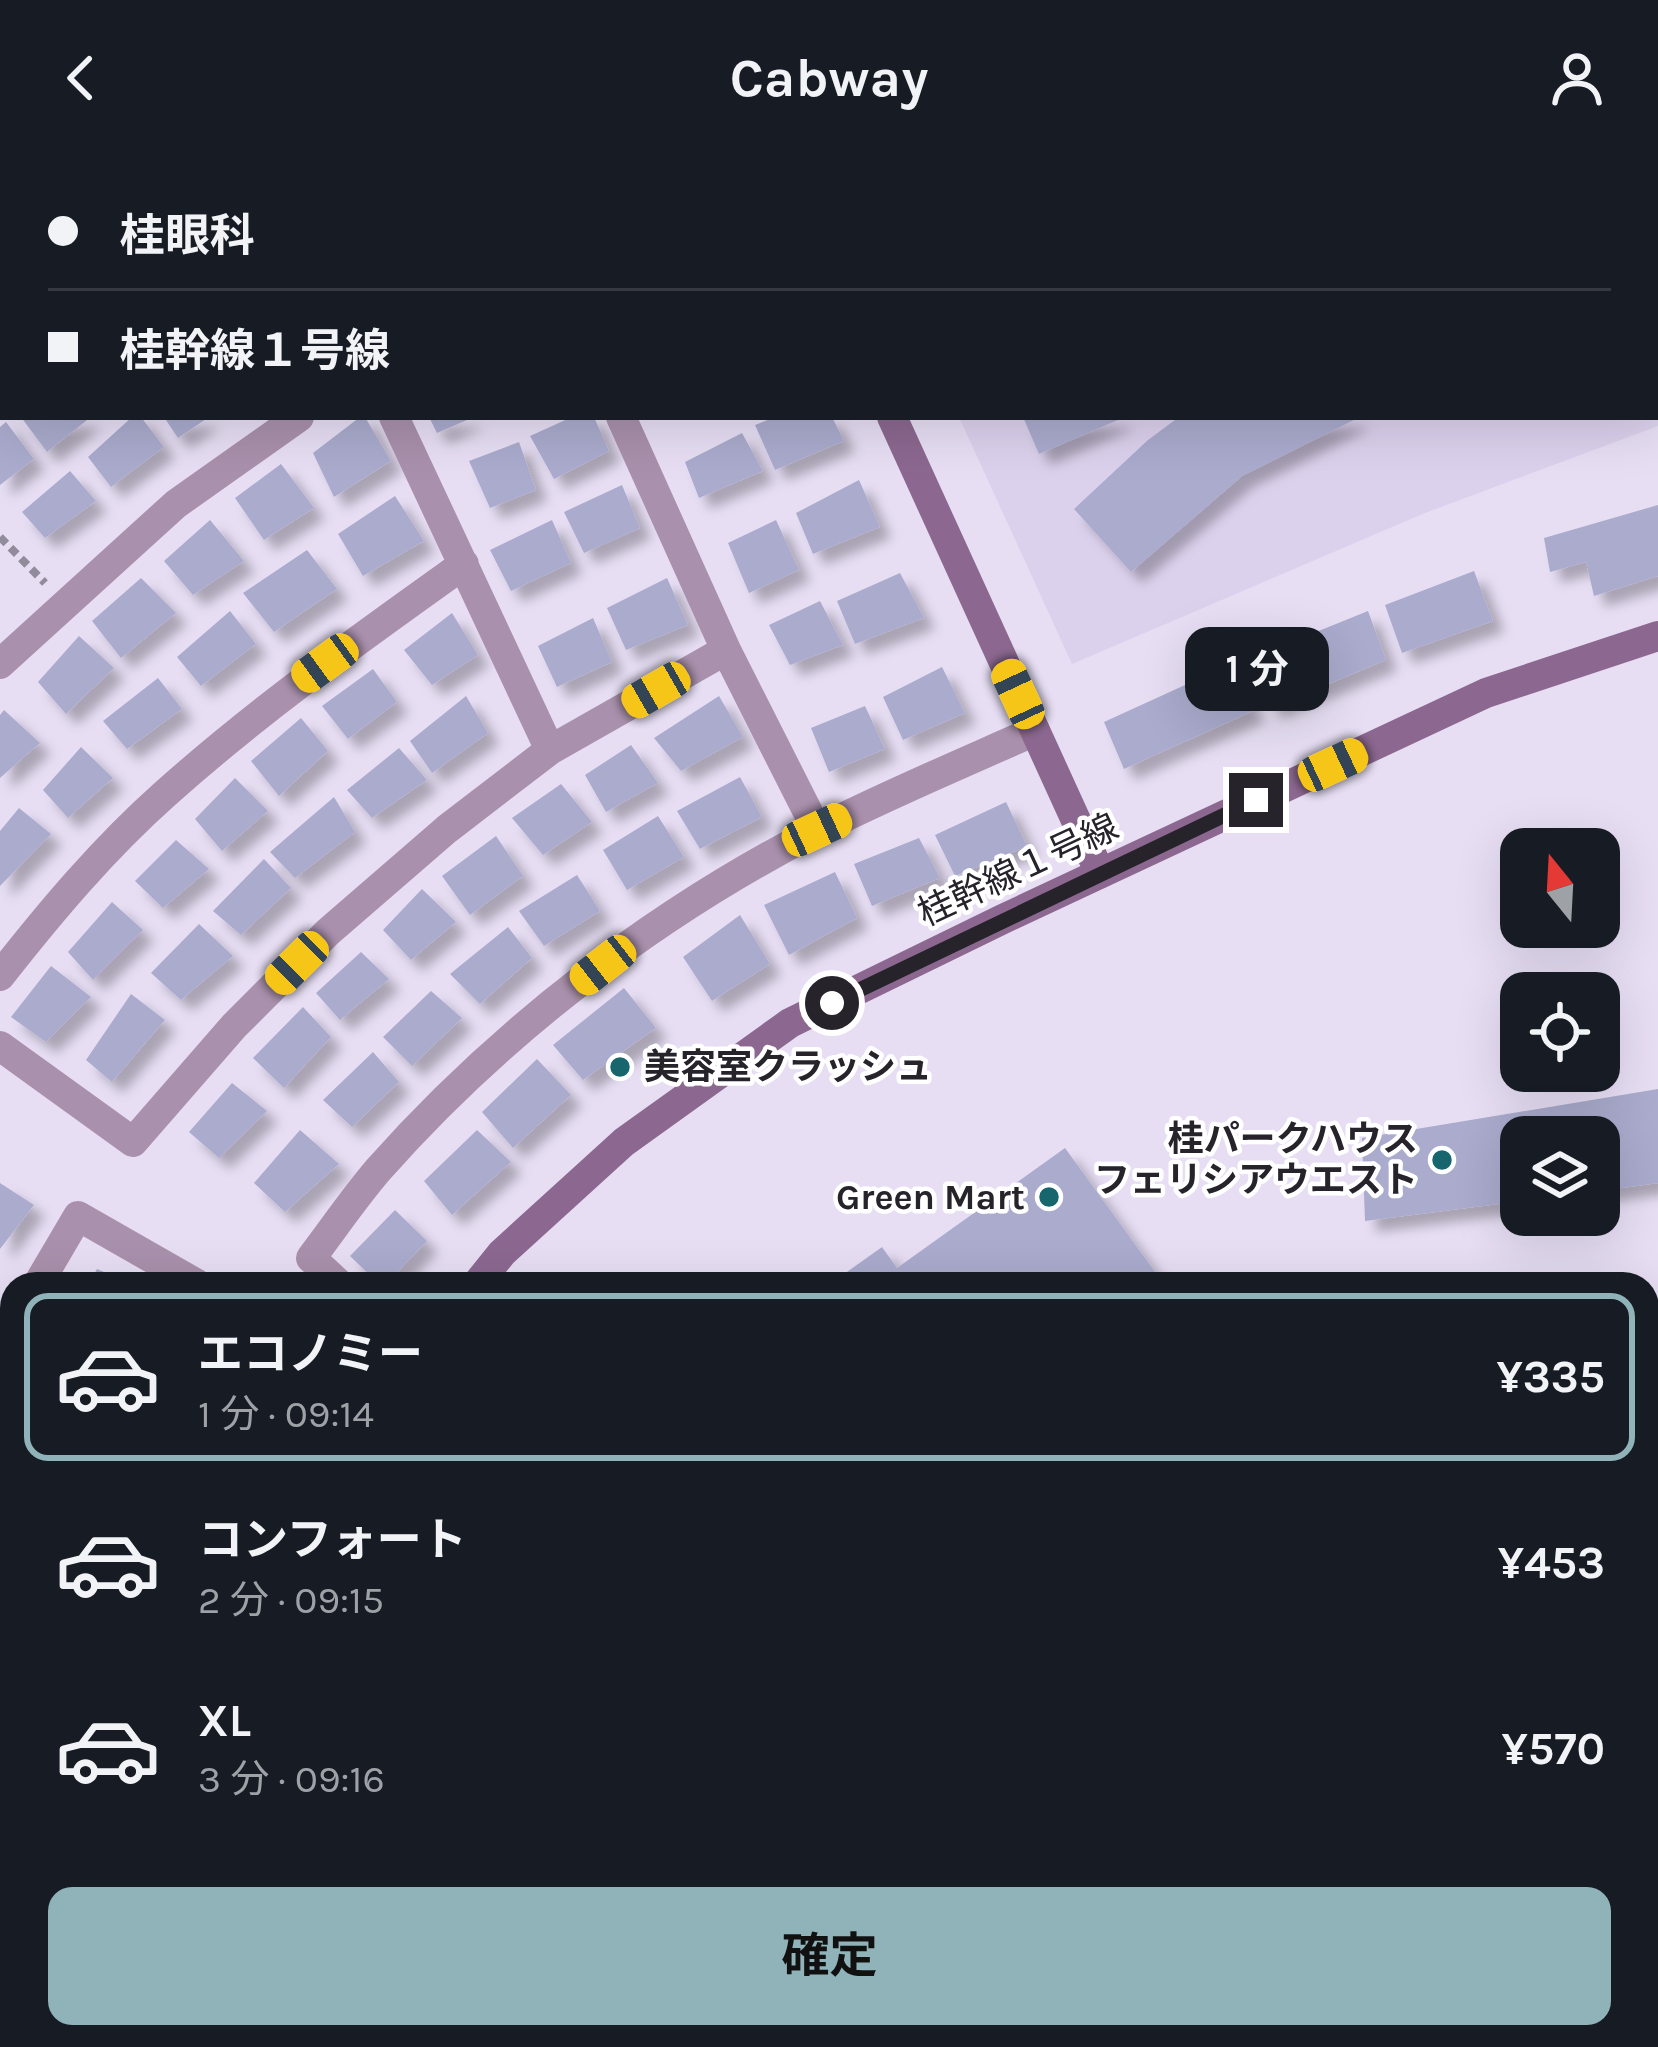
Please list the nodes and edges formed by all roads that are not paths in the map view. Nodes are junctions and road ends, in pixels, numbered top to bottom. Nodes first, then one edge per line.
1 (295, 420) edge
2 (395, 420) edge
3 (622, 420) edge
4 (893, 420) edge
5 (464, 564) junction
6 (1658, 636) edge
7 (726, 650) junction
8 (0, 664) edge
9 (1035, 731) junction
10 (550, 750) junction
11 (817, 830) junction
12 (1100, 873) junction
13 (0, 976) edge
14 (0, 1046) edge
15 (45, 1272) edge
16 (176, 1272) edge
17 (326, 1272) edge
18 (487, 1272) edge

1 - 8 street
2 - 5 street
3 - 7 street
4 - 9 street
5 - 10 street
5 - 13 street
6 - 12 street, 桂幹線１号線
7 - 10 street
7 - 11 street
9 - 11 street
9 - 12 street
10 - 14 street
11 - 17 street
12 - 18 street, 桂幹線１号線
15 - 16 street

